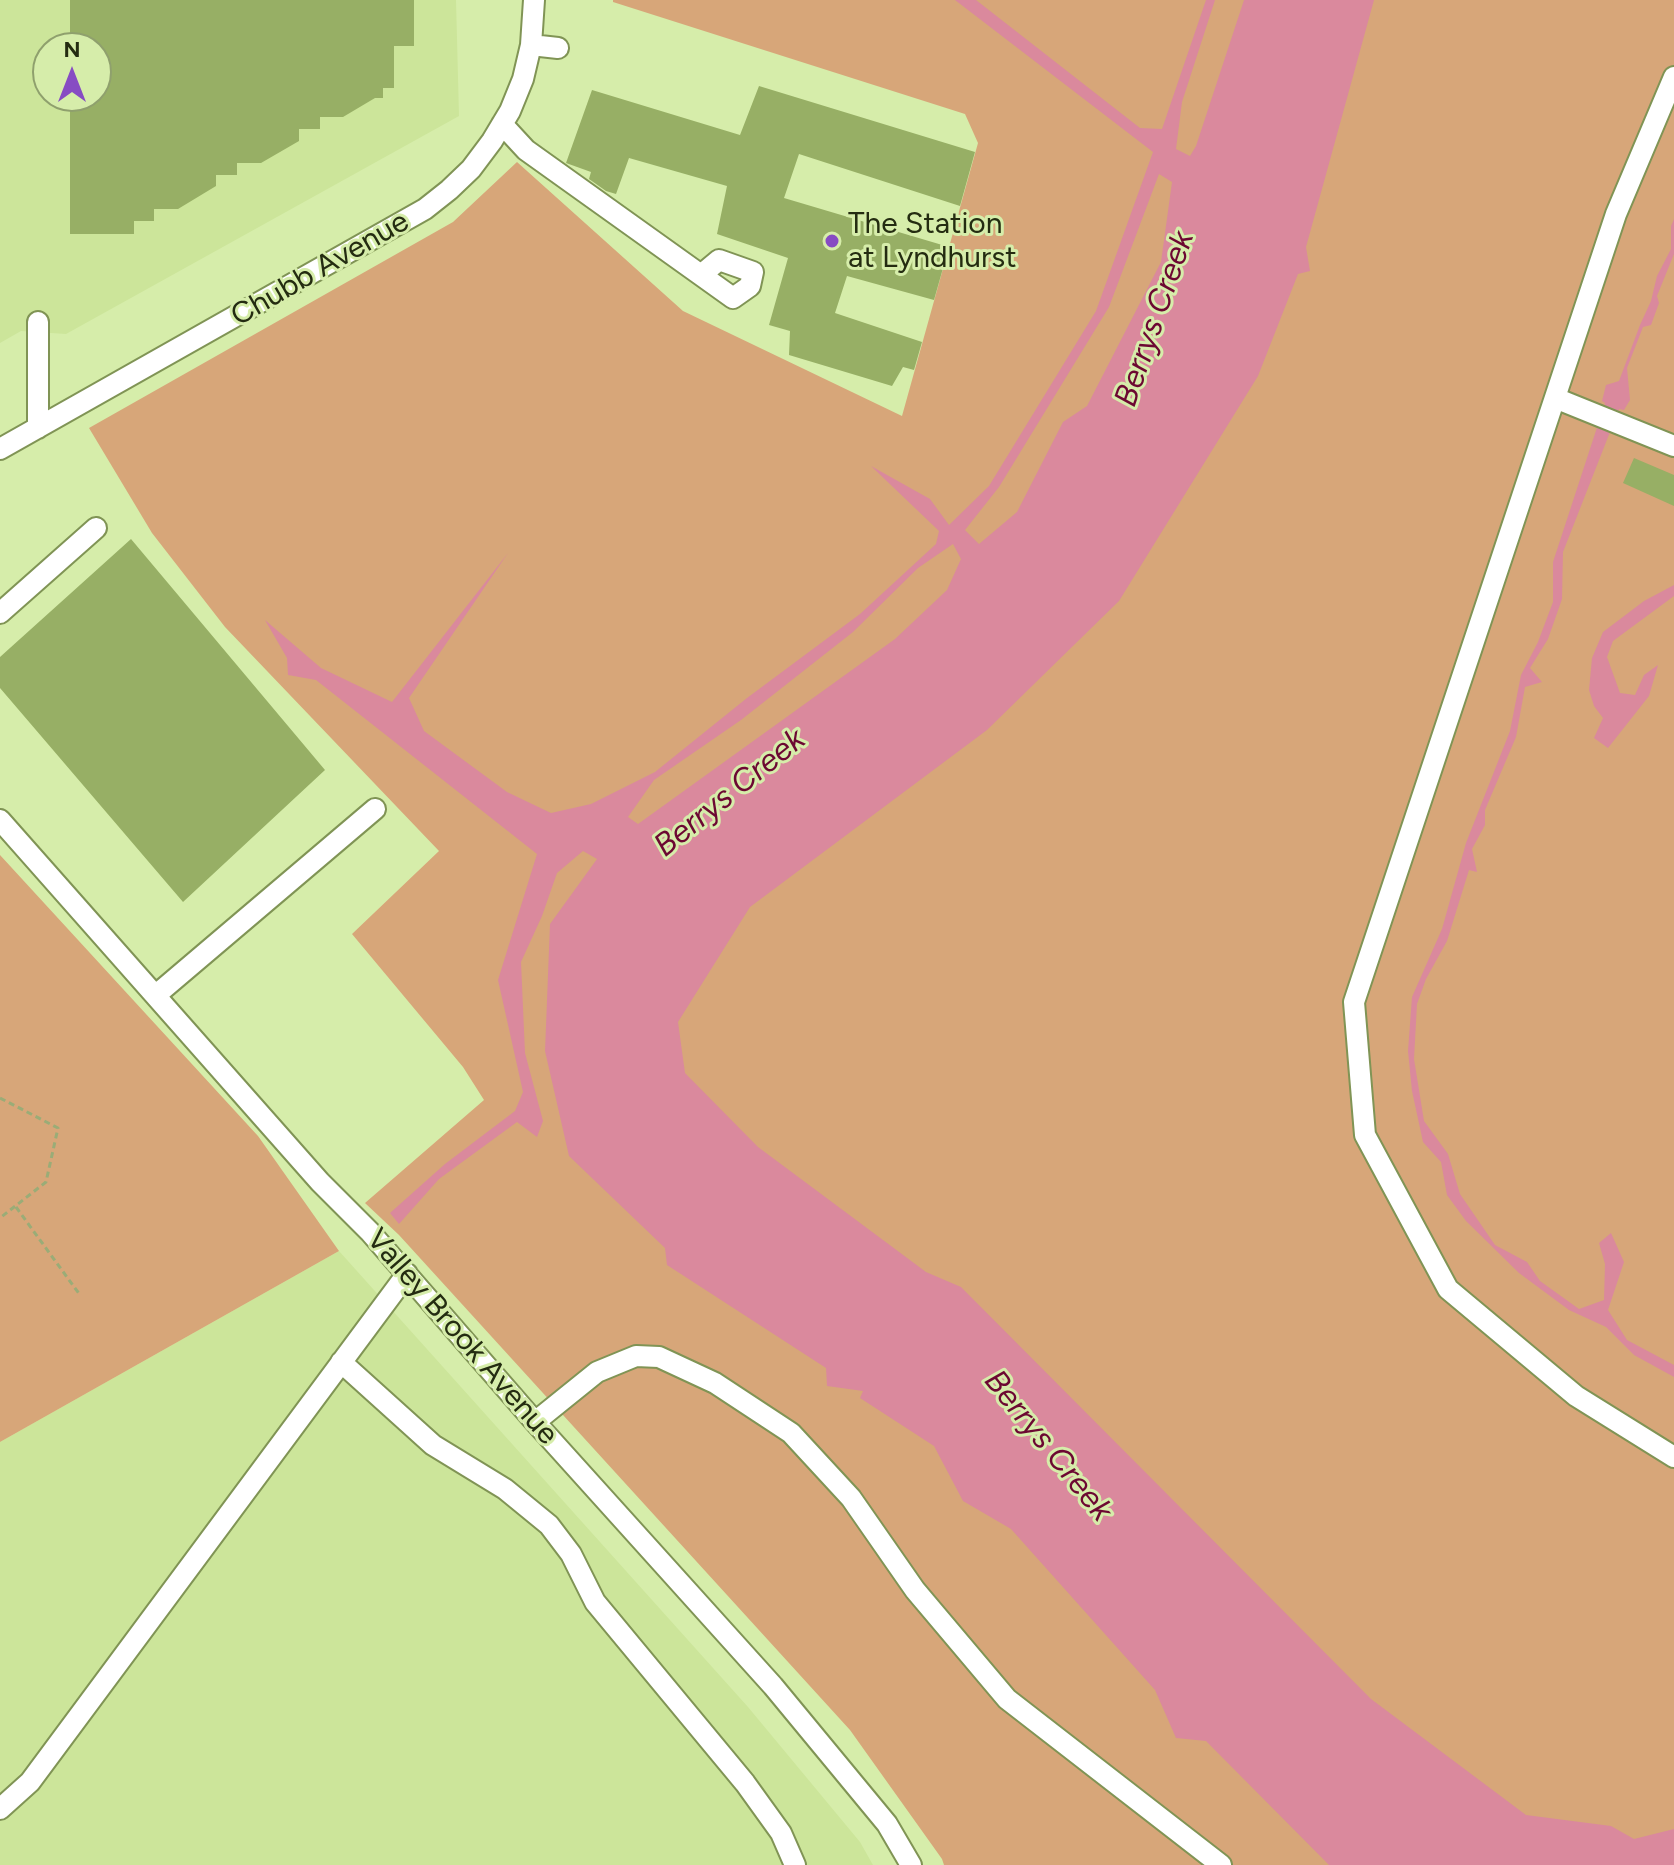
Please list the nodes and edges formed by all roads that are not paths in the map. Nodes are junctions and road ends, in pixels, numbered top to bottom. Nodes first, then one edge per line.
1 (534, 0) edge
2 (531, 45) junction
3 (558, 48) dead end
4 (1674, 77) edge
5 (502, 124) junction
6 (701, 275) dead end
7 (38, 322) dead end
8 (1555, 398) junction
9 (38, 428) junction
10 (1674, 446) edge
11 (0, 449) edge
12 (96, 528) dead end
13 (0, 613) edge
14 (375, 809) dead end
15 (0, 820) edge
16 (156, 995) junction
17 (407, 1274) junction
18 (341, 1362) junction
19 (535, 1422) junction
20 (1674, 1457) edge
21 (0, 1809) edge
22 (795, 1865) edge
23 (911, 1865) edge
24 (1221, 1865) edge

1 - 2 street, Chubb Avenue
2 - 3 street
2 - 5 street, Chubb Avenue
4 - 8 street
5 - 6 street
5 - 9 street, Chubb Avenue
7 - 9 street
8 - 10 street
8 - 20 street
9 - 11 street, Chubb Avenue
12 - 13 street
14 - 16 street
15 - 16 street, Valley Brook Avenue
16 - 17 street, Valley Brook Avenue
17 - 18 street
17 - 19 street, Valley Brook Avenue
18 - 21 street
18 - 22 street
19 - 23 street, Valley Brook Avenue
19 - 24 street

